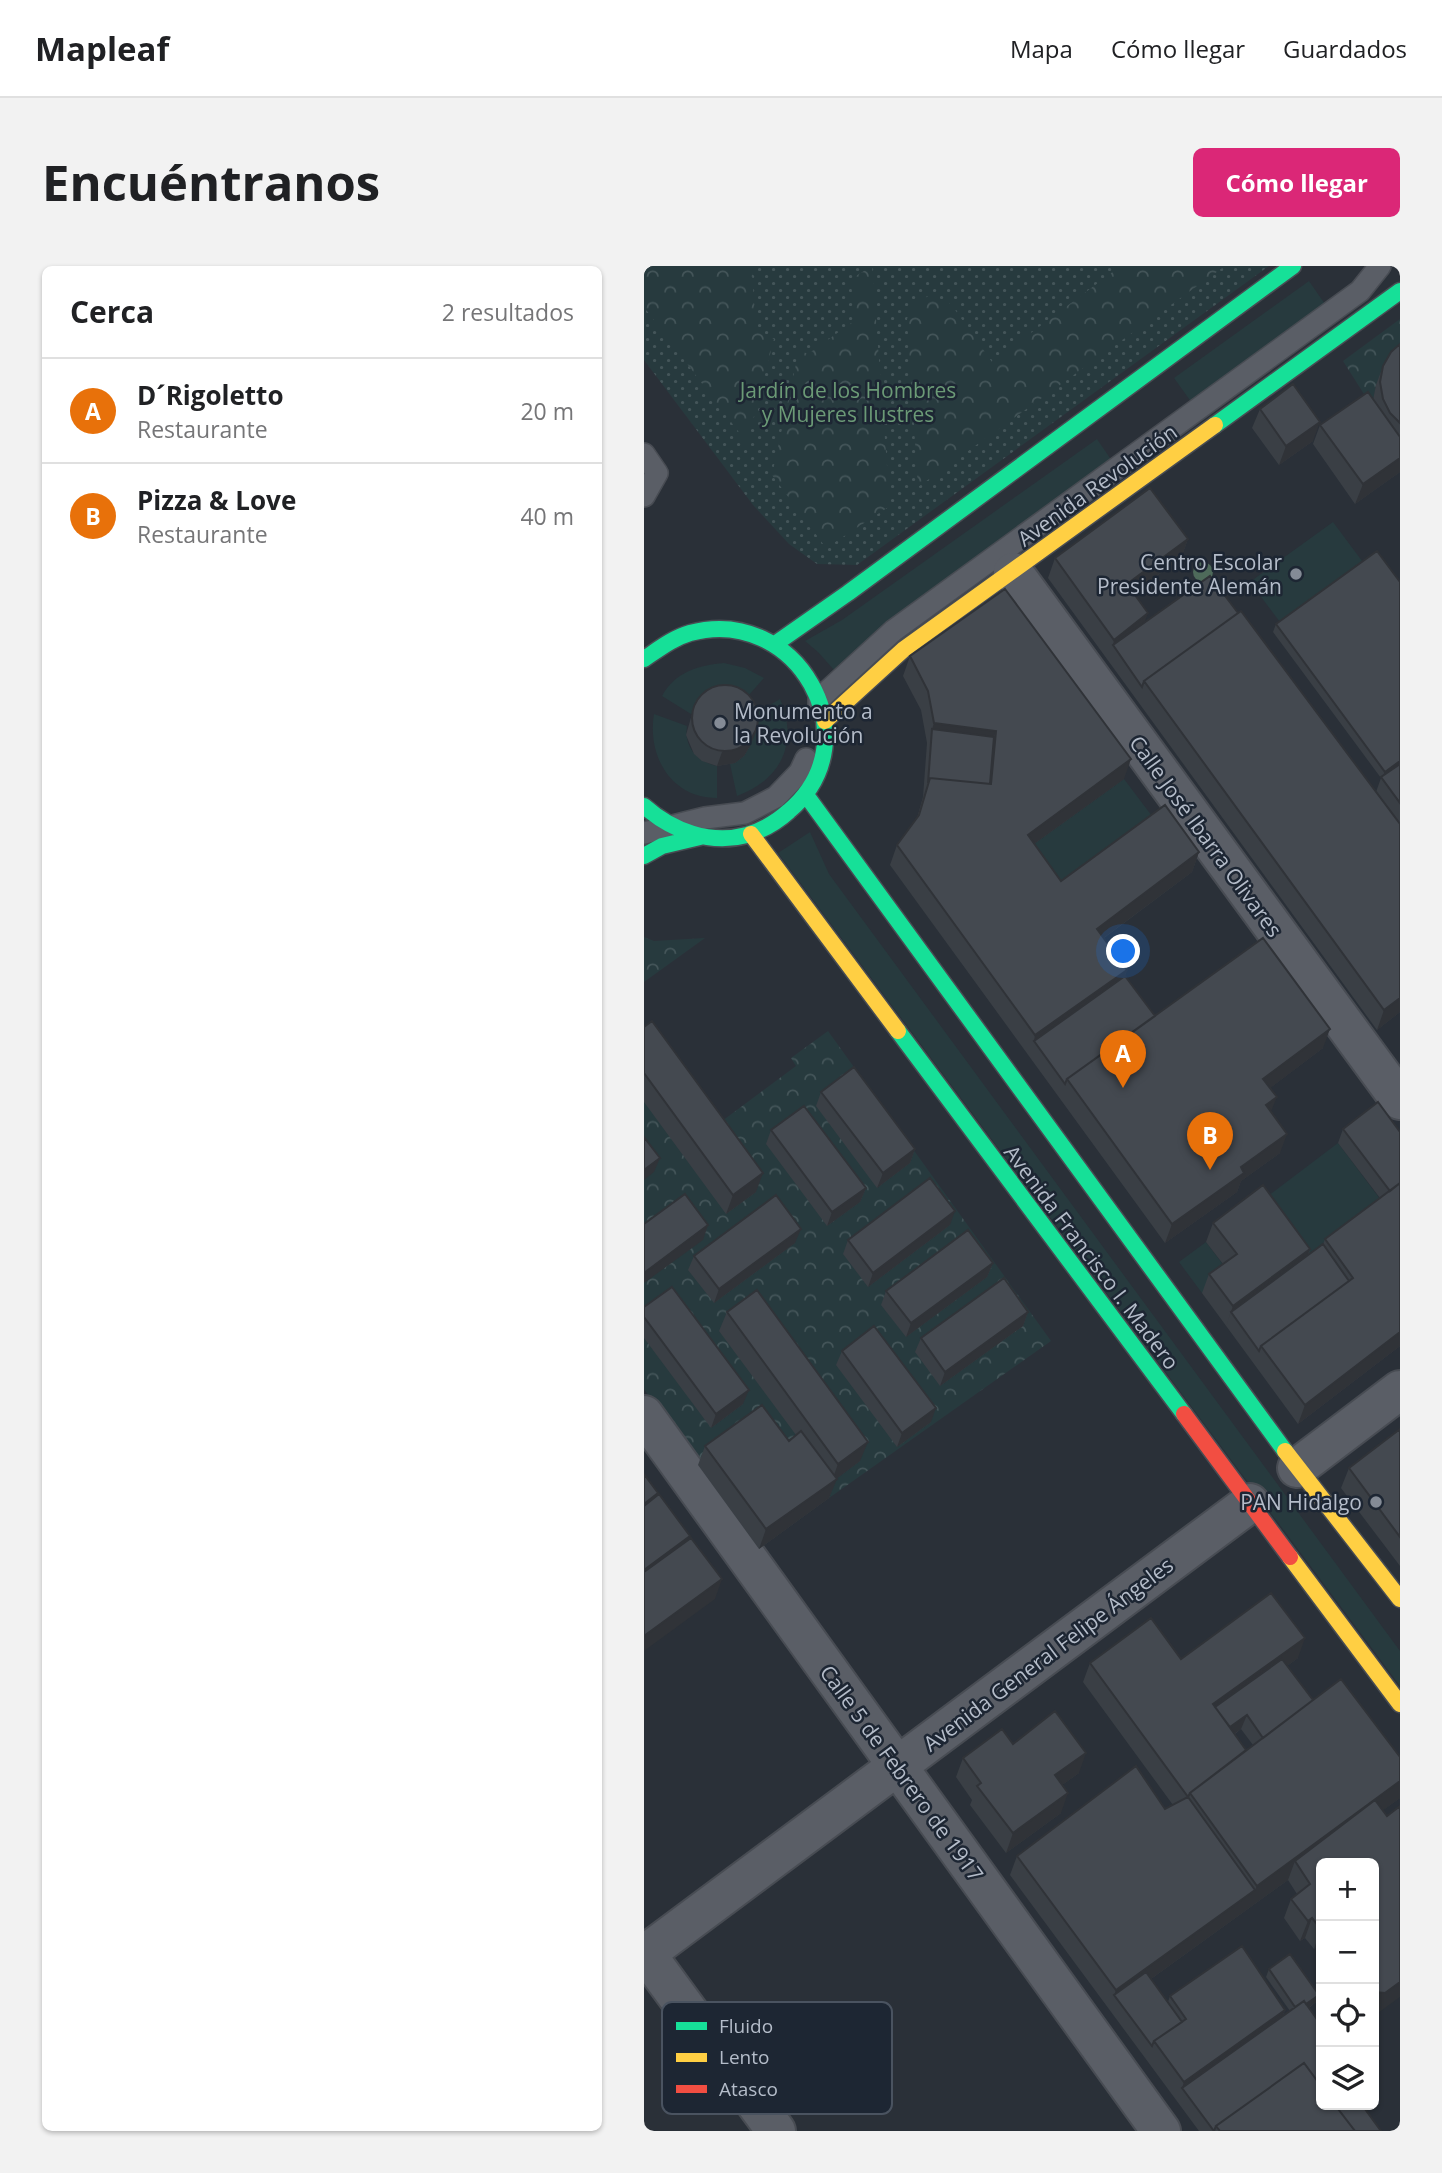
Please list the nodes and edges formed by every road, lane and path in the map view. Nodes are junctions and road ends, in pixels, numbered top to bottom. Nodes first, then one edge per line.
1 (1293, 266) edge
2 (1380, 266) edge
3 (1400, 291) edge
4 (644, 454) edge
5 (644, 496) edge
6 (1013, 572) junction
7 (775, 644) junction
8 (647, 651) edge
9 (820, 699) junction
10 (825, 721) junction
11 (806, 795) junction
12 (644, 806) edge
13 (674, 826) junction
14 (644, 833) edge
15 (751, 834) junction
16 (699, 837) junction
17 (644, 856) edge
18 (1400, 1100) edge
19 (1400, 1390) edge
20 (644, 1415) edge
21 (1297, 1468) junction
22 (1250, 1503) junction
23 (1400, 1599) edge
24 (1400, 1704) edge
25 (897, 1767) junction
26 (645, 1953) edge
27 (681, 2002) edge
28 (763, 2114) edge
29 (776, 2131) edge
30 (1161, 2131) edge

1 - 7 main road
2 - 9 lane
3 - 6 main road, Avenida Revolución
4 - 5 lane
6 - 10 main road, Avenida Revolución
6 - 18 street, Calle José Ibarra Olivares
7 - 8 main road
7 - 9 main road
9 - 10 main road
9 - 13 lane
10 - 11 main road
11 - 15 main road
11 - 21 main road, Avenida Francisco I. Madero
12 - 13 main road
13 - 14 lane
13 - 16 main road
15 - 16 main road
15 - 22 main road, Avenida Francisco I. Madero
16 - 17 main road
19 - 21 street
20 - 25 street, Calle 5 de Febrero de 1917
21 - 23 main road, Avenida Francisco I. Madero
22 - 24 main road, Avenida Francisco I. Madero
22 - 25 street, Avenida General Felipe Ángeles
25 - 26 street, Avenida General Felipe Ángeles
25 - 30 street, Calle 5 de Febrero de 1917
26 - 27 street
28 - 29 street

